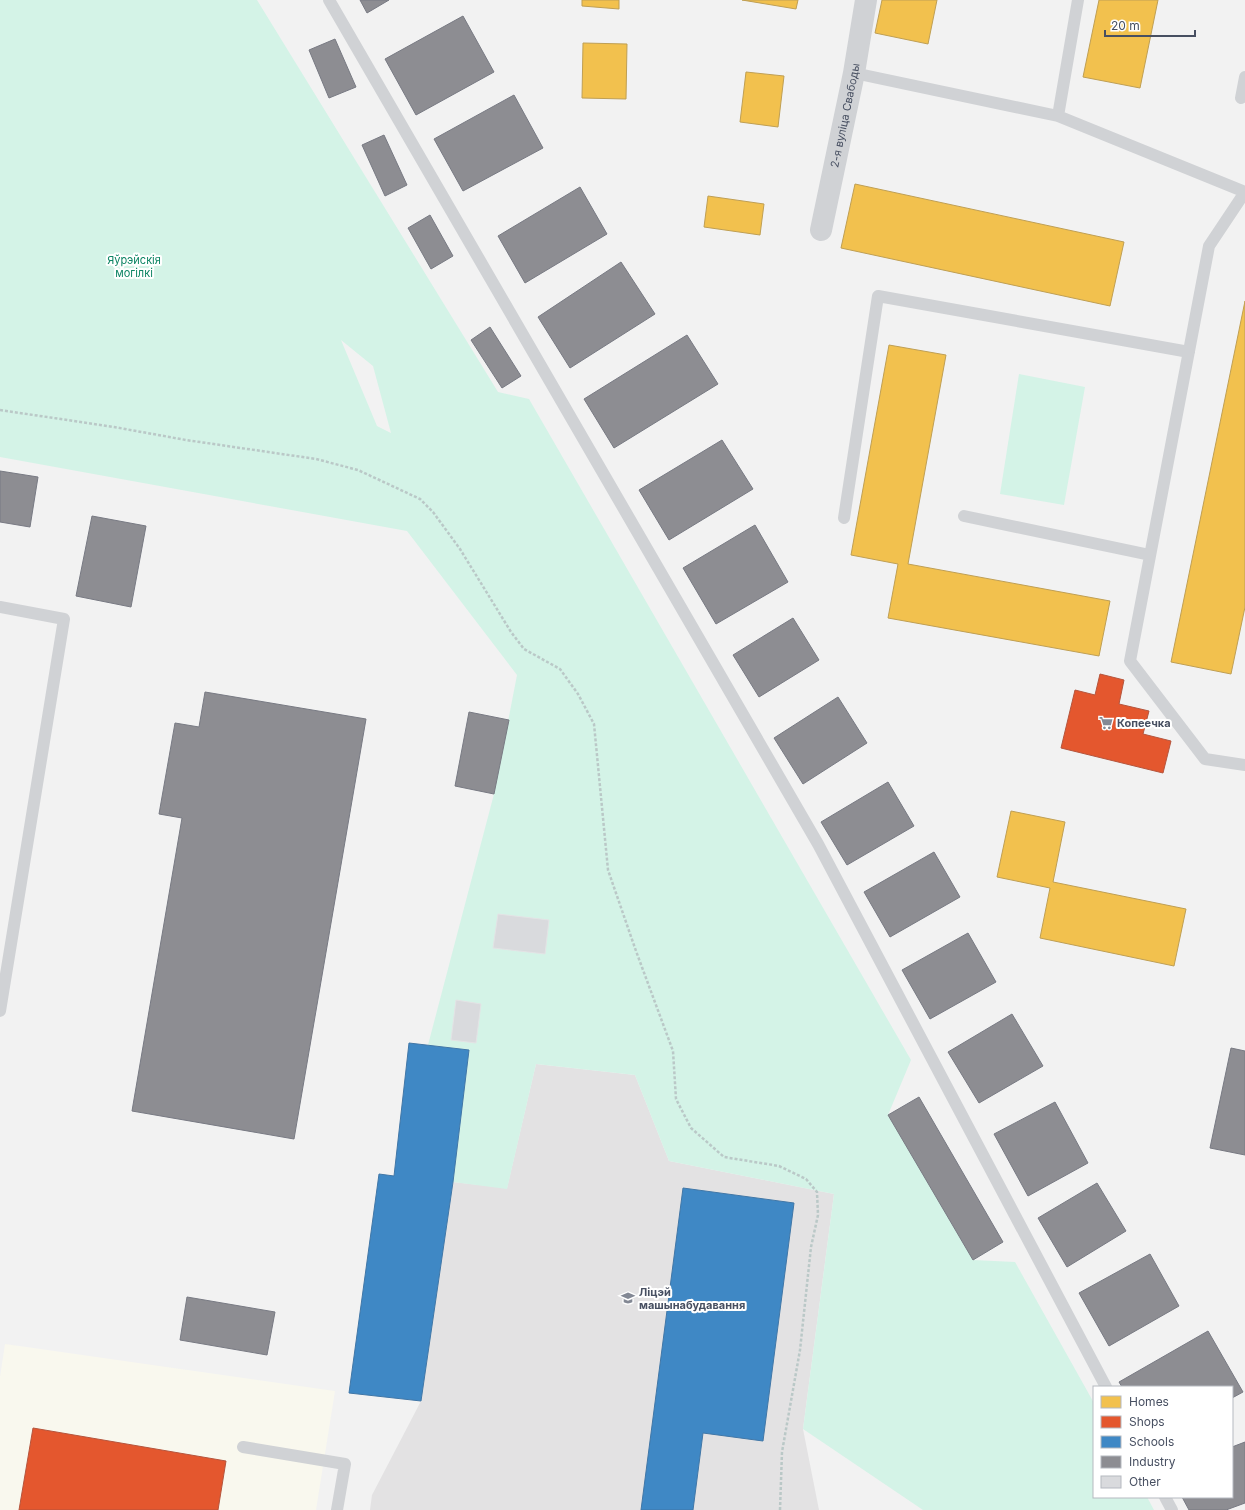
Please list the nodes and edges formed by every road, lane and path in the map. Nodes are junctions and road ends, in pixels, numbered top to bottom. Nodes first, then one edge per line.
1 (330, 0) edge
2 (866, 0) edge
3 (1078, 0) edge
4 (854, 73) junction
5 (1245, 77) edge
6 (1241, 98) dead end
7 (1058, 116) junction
8 (1245, 192) edge
9 (821, 230) dead end
10 (1189, 352) junction
11 (0, 410) edge
12 (964, 516) dead end
13 (844, 518) dead end
14 (1150, 555) junction
15 (0, 607) edge
16 (1245, 765) edge
17 (0, 1011) edge
18 (1105, 1386) edge
19 (243, 1447) dead end
20 (1166, 1498) edge
21 (337, 1510) edge
22 (780, 1510) edge
23 (1172, 1510) edge

1 - 18 lane
2 - 4 street, 2-я вуліца Свабоды
3 - 7 lane
4 - 7 lane
4 - 9 street, 2-я вуліца Свабоды
5 - 6 lane
7 - 8 lane
8 - 10 lane
10 - 13 lane
10 - 14 lane
11 - 22 path
12 - 14 lane
14 - 16 lane
15 - 17 lane
19 - 21 lane
20 - 23 lane

